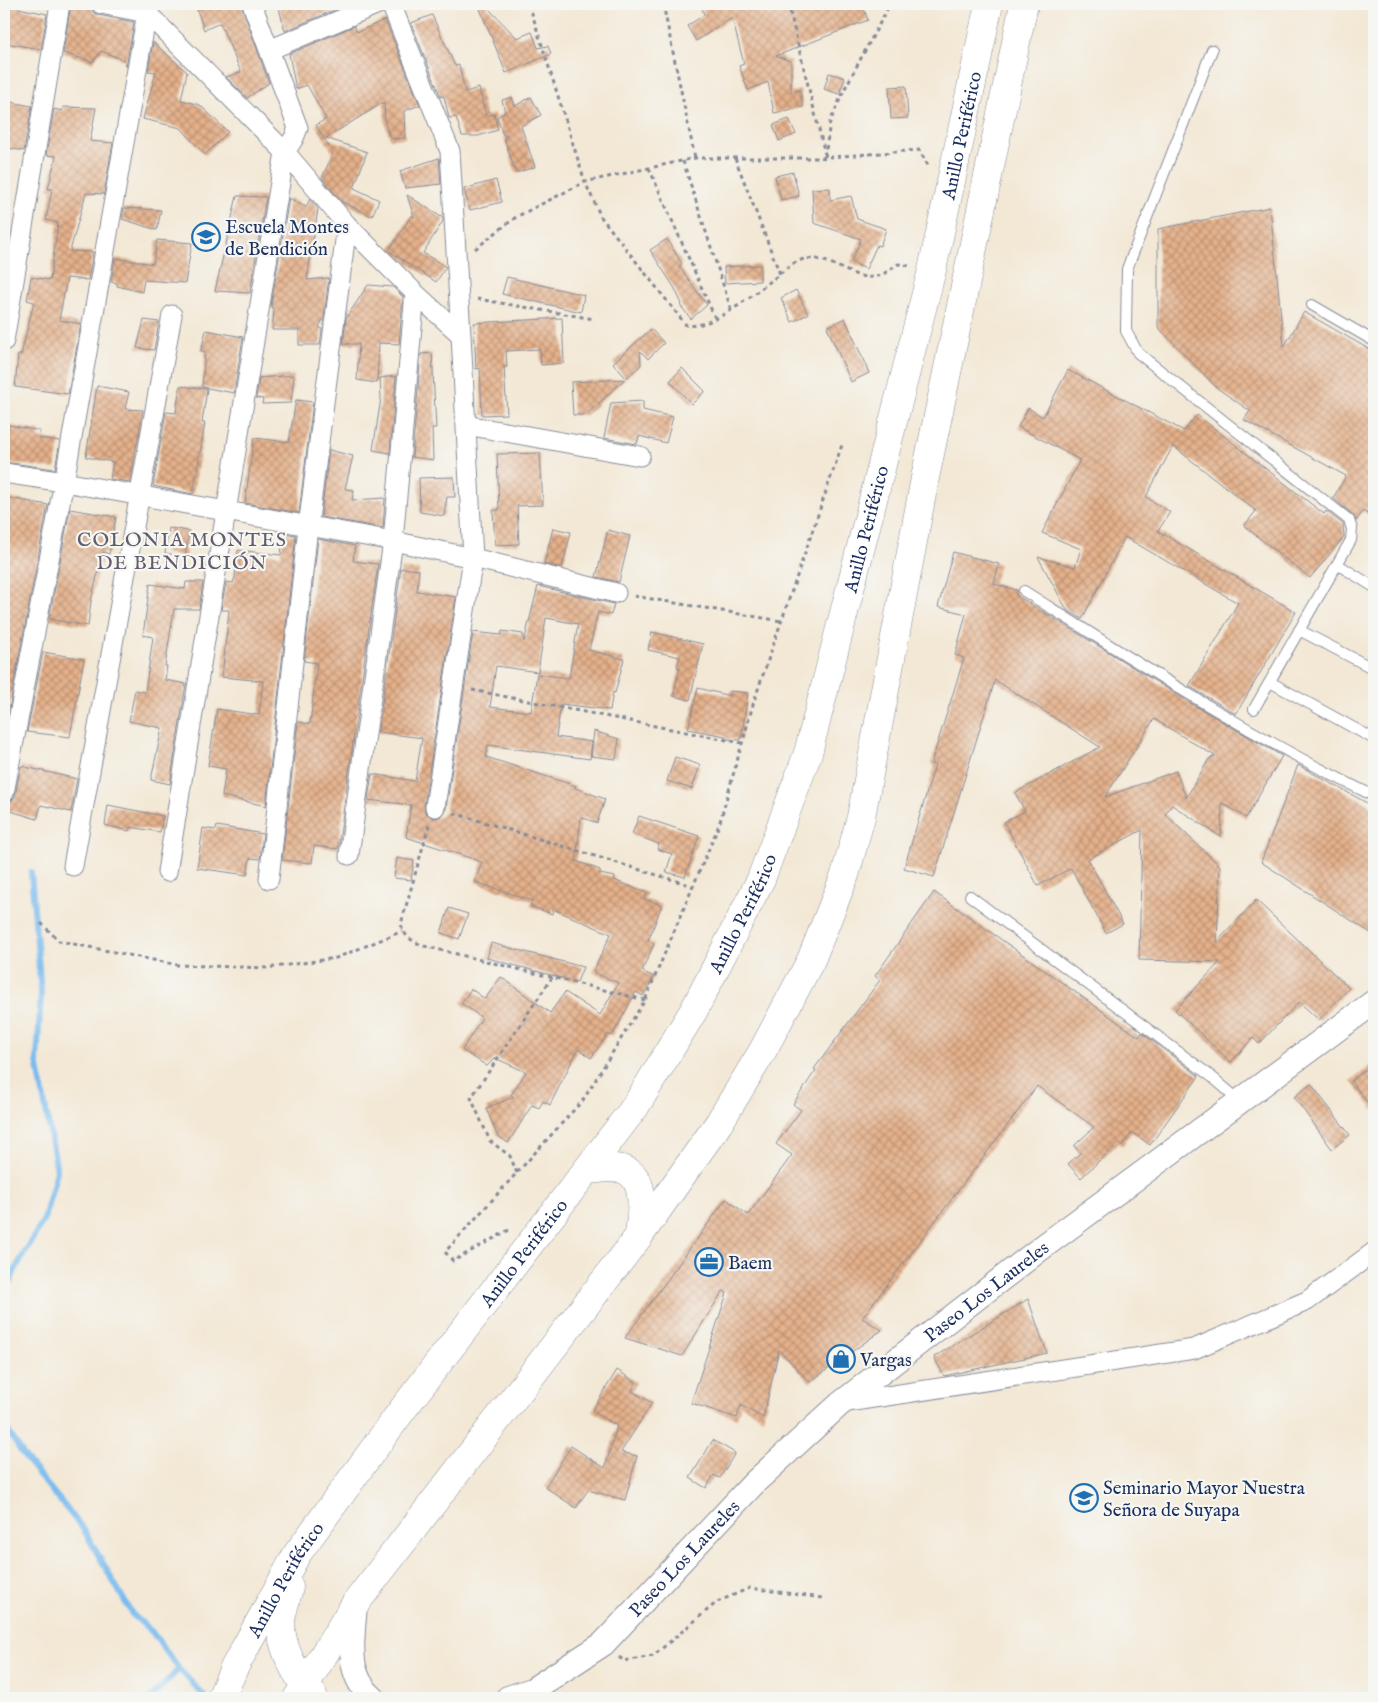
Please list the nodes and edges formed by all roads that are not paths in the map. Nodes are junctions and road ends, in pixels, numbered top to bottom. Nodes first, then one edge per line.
1 (60, 4) edge
2 (101, 4) edge
3 (252, 4) edge
4 (378, 4) edge
5 (391, 4) edge
6 (989, 4) edge
7 (1024, 4) edge
8 (147, 13) junction
9 (269, 50) junction
10 (1212, 50) dead end
11 (285, 152) junction
12 (347, 225) junction
13 (415, 293) junction
14 (1312, 305) dead end
15 (172, 315) dead end
16 (461, 335) junction
17 (4, 341) edge
18 (1374, 342) edge
19 (466, 425) junction
20 (640, 456) dead end
21 (4, 473) edge
22 (64, 482) junction
23 (139, 496) junction
24 (226, 512) junction
25 (308, 527) junction
26 (393, 540) junction
27 (473, 558) junction
28 (1337, 564) junction
29 (1374, 587) edge
30 (1024, 591) dead end
31 (616, 593) road end
32 (1299, 630) junction
33 (1374, 669) edge
34 (1270, 682) junction
35 (1254, 709) dead end
36 (1374, 739) edge
37 (4, 793) edge
38 (1374, 796) edge
39 (434, 807) road end
40 (349, 855) dead end
41 (73, 866) dead end
42 (167, 872) dead end
43 (268, 879) dead end
44 (970, 896) dead end
45 (1374, 1002) edge
46 (1240, 1101) junction
47 (589, 1170) junction
48 (639, 1236) junction
49 (1374, 1252) edge
50 (840, 1404) junction
51 (298, 1554) junction
52 (355, 1604) junction
53 (306, 1694) edge
54 (221, 1698) edge
55 (373, 1698) edge
56 (508, 1698) edge

1 - 17 street
2 - 8 street
3 - 9 street
4 - 9 street
5 - 16 street
6 - 47 highway, Anillo Periférico
7 - 48 highway, Anillo Periférico
8 - 11 street
8 - 22 street
9 - 11 street
10 - 28 lane
11 - 12 street
11 - 24 street
12 - 13 street
12 - 25 street
13 - 16 street
13 - 26 street
14 - 18 lane
15 - 23 street
16 - 19 street
19 - 20 street
19 - 27 street
21 - 22 street
22 - 23 street
22 - 37 street
23 - 24 street
23 - 41 street
24 - 25 street
24 - 42 street
25 - 26 street
25 - 43 street
26 - 27 street
26 - 40 street
27 - 31 street
27 - 39 street
28 - 29 lane
28 - 32 lane
30 - 38 lane
32 - 33 lane
32 - 34 lane
34 - 35 lane
34 - 36 lane
44 - 46 lane
45 - 46 street, Paseo Los Laureles
46 - 50 street, Paseo Los Laureles
47 - 48 highway
47 - 51 highway, Anillo Periférico
48 - 52 highway, Anillo Periférico
49 - 50 street
50 - 56 street, Paseo Los Laureles
51 - 53 highway
51 - 54 highway, Anillo Periférico
52 - 53 highway, Anillo Periférico
52 - 55 street

